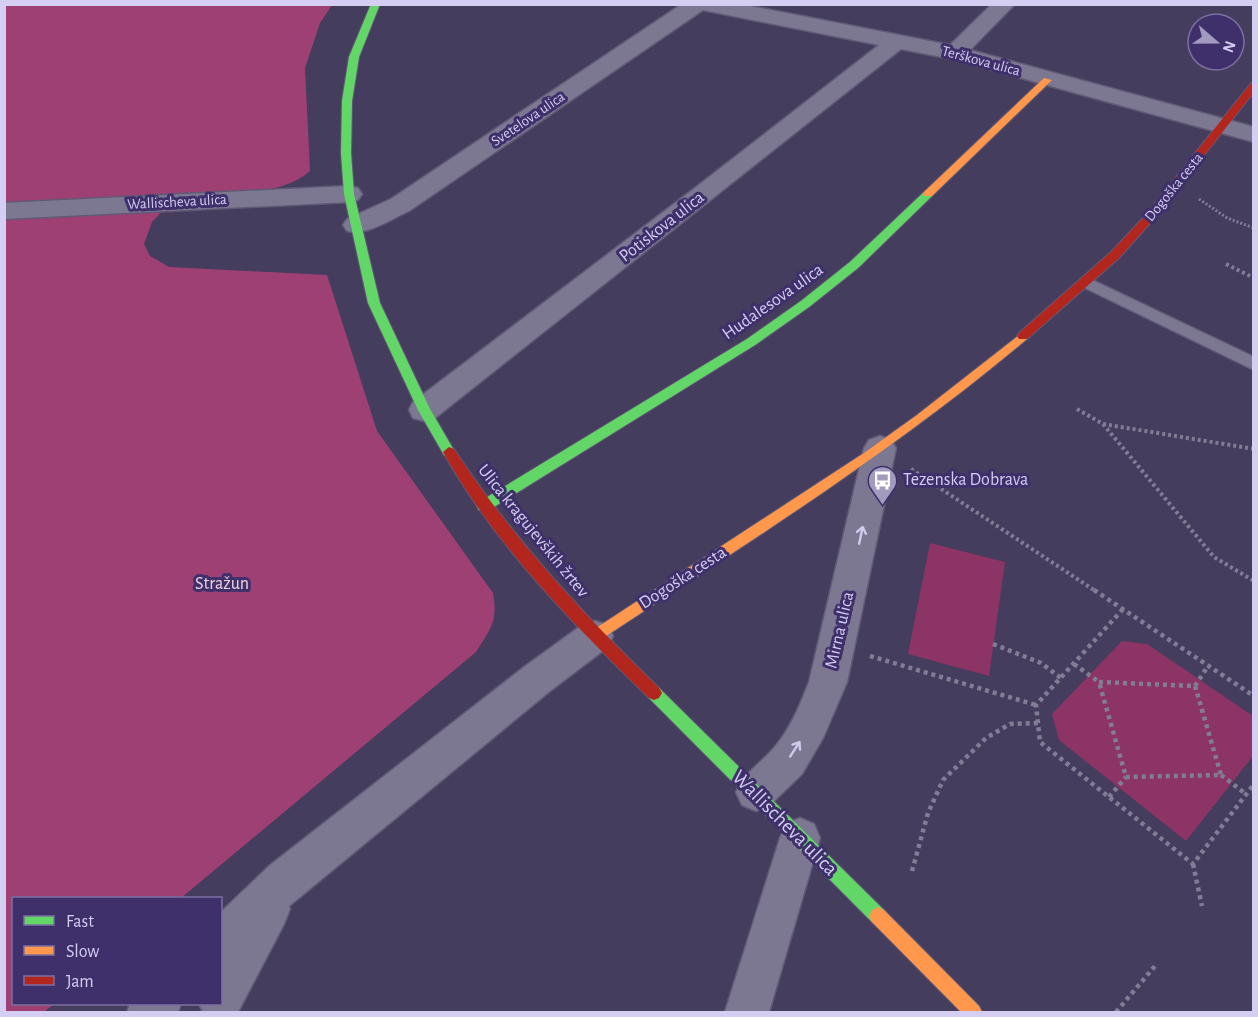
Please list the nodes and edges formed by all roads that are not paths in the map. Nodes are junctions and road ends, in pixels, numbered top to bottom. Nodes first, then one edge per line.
1 (376, 4) edge
2 (697, 4) edge
3 (705, 4) edge
4 (1005, 4) edge
5 (897, 41) junction
6 (955, 53) junction
7 (1047, 80) junction
8 (1254, 85) edge
9 (1222, 126) junction
10 (1254, 135) edge
11 (349, 194) junction
12 (4, 211) edge
13 (356, 225) junction
14 (1086, 282) junction
15 (1254, 364) edge
16 (424, 410) junction
17 (880, 448) junction
18 (484, 506) junction
19 (595, 636) junction
20 (756, 792) junction
21 (800, 838) junction
22 (284, 881) junction
23 (222, 941) edge
24 (222, 998) edge
25 (747, 1012) edge
26 (973, 1012) edge

1 - 11 street, Ulica kragujevških žrtev
2 - 13 street, Svetelova ulica
3 - 5 street, Terškova ulica
4 - 6 street
5 - 6 street, Terškova ulica
5 - 16 street, Potiskova ulica
6 - 7 street, Terškova ulica
7 - 9 street, Terškova ulica
7 - 18 street, Hudalesova ulica
8 - 9 street, Dogoška cesta
9 - 10 street, Terškova ulica
9 - 14 street, Dogoška cesta
11 - 12 street, Wallischeva ulica
11 - 13 street, Ulica kragujevških žrtev
13 - 16 street, Ulica kragujevških žrtev
14 - 15 lane
14 - 17 street, Dogoška cesta
16 - 18 street, Ulica kragujevških žrtev
17 - 19 street, Dogoška cesta
20 -> 17 street, Mirna ulica
18 - 19 street, Ulica kragujevških žrtev
19 - 20 street, Wallischeva ulica
19 - 22 street, Dogoška cesta
20 - 21 street, Wallischeva ulica
21 - 25 street
21 - 26 street, Wallischeva ulica
22 - 23 street, Dogoška cesta
22 - 24 street, Dogoška cesta

